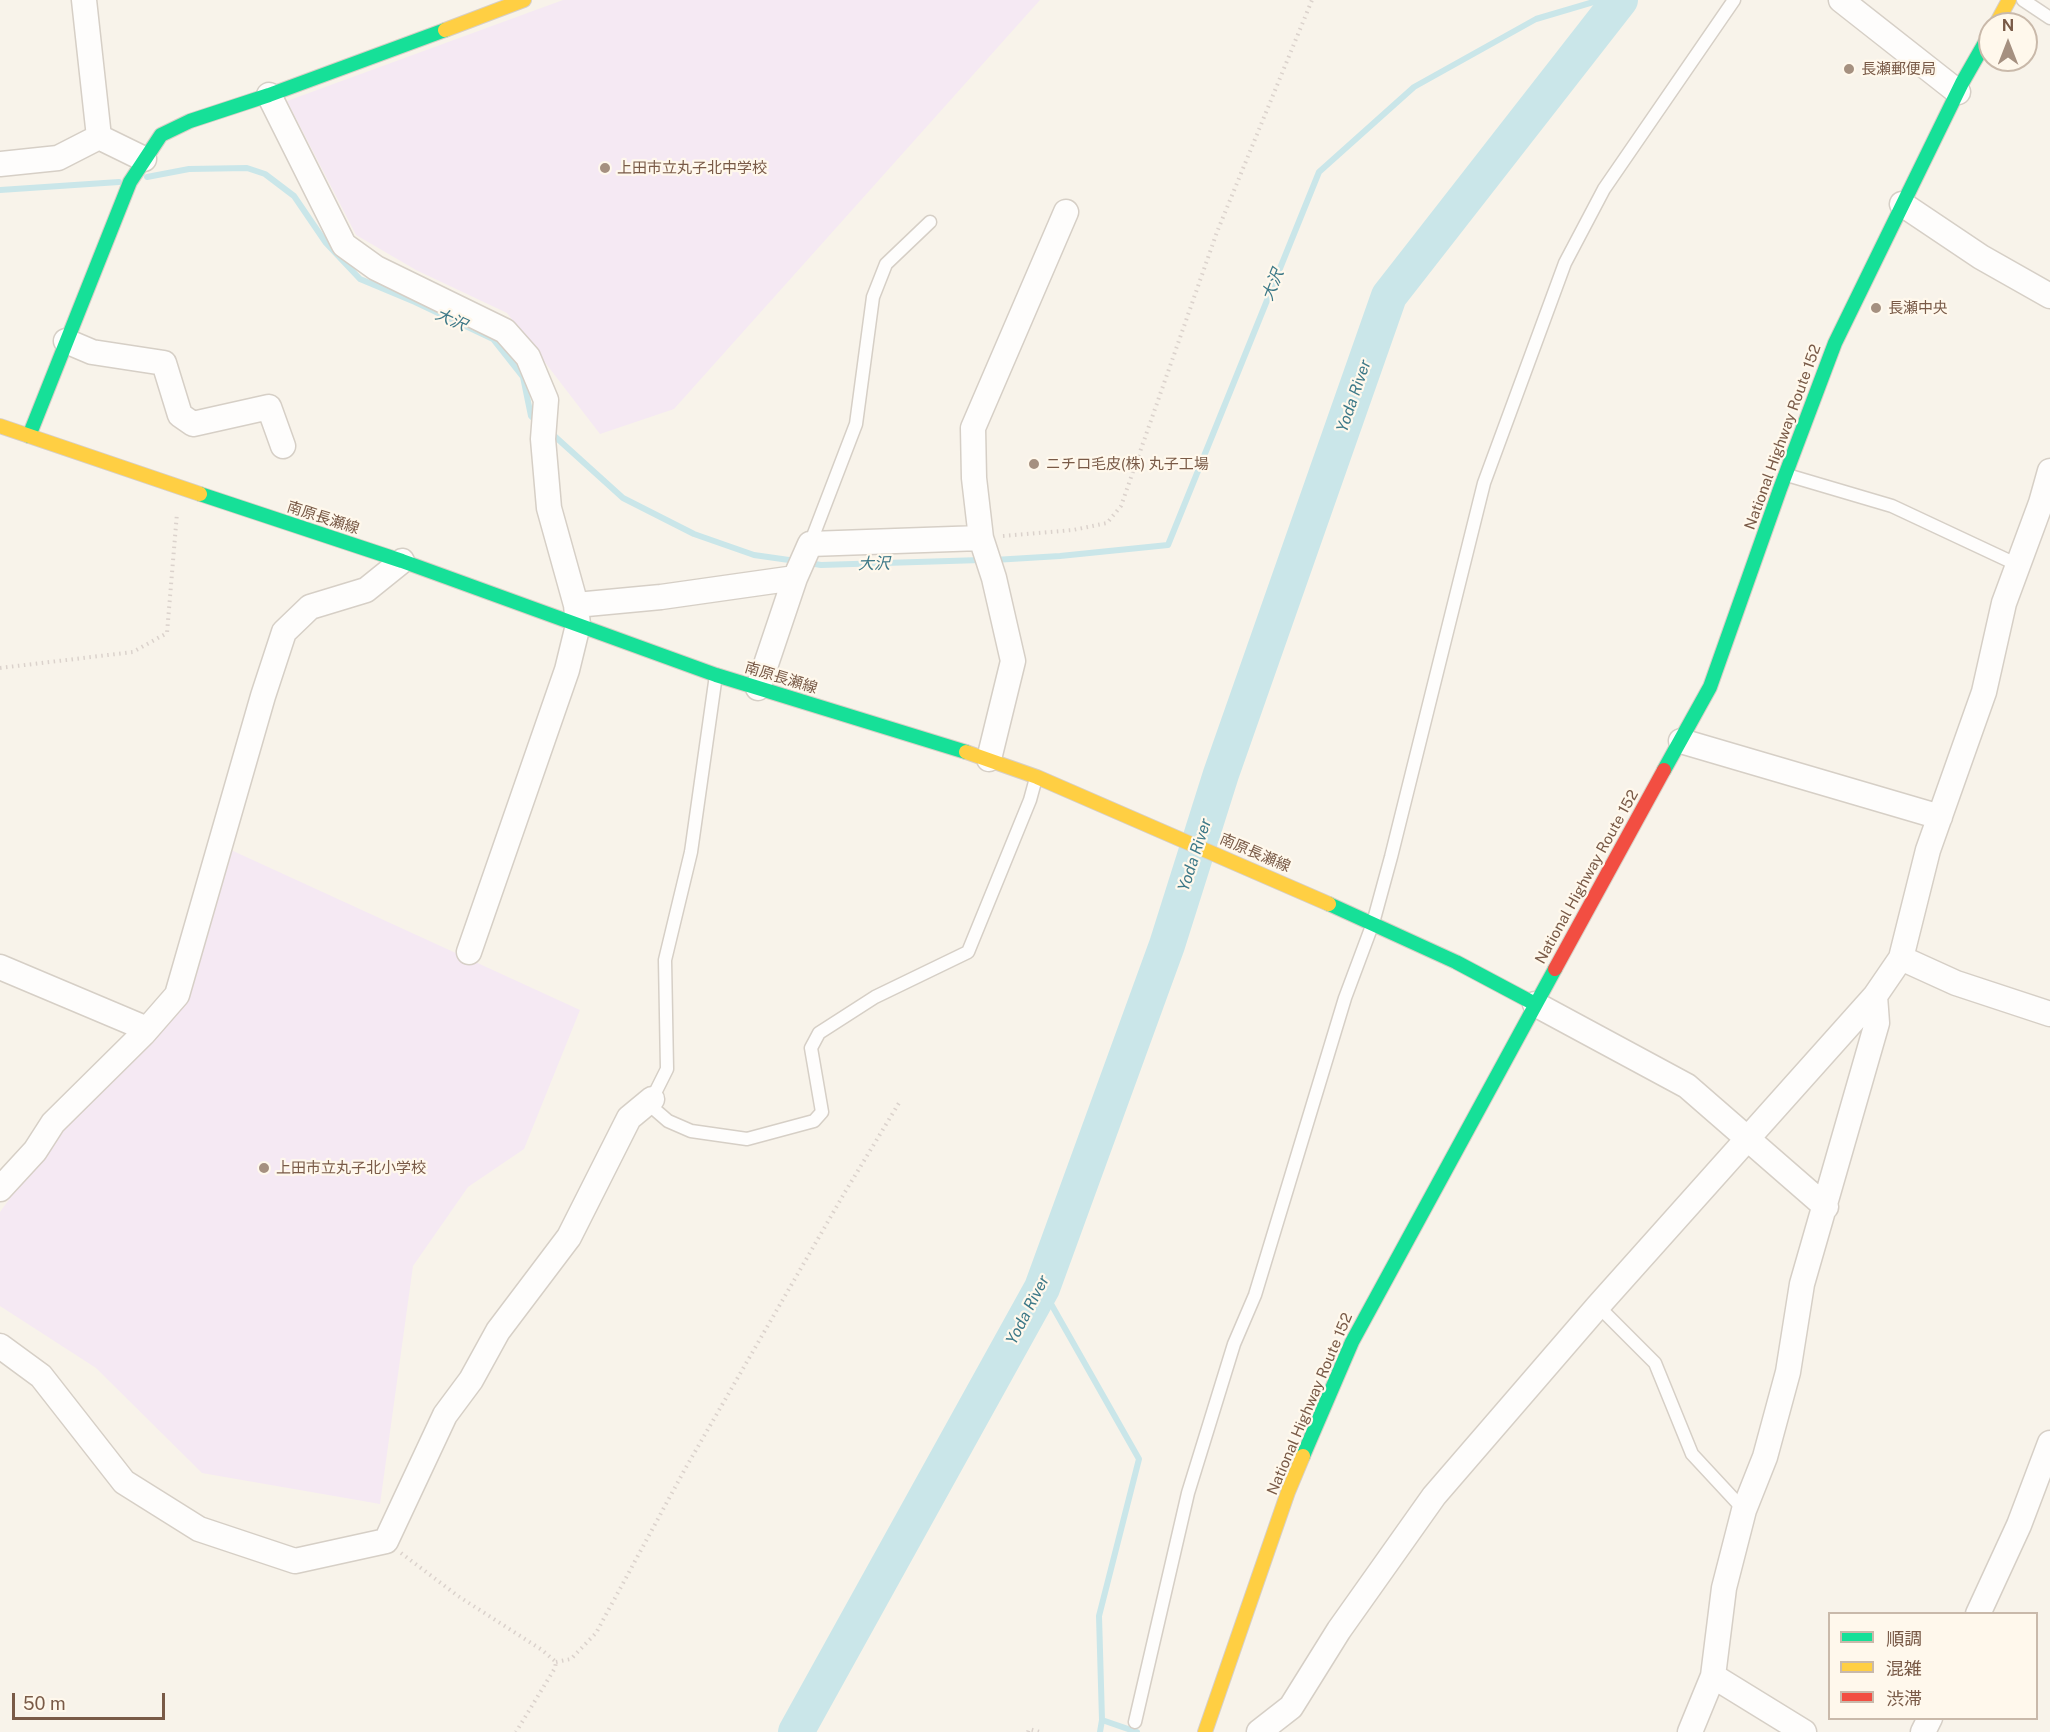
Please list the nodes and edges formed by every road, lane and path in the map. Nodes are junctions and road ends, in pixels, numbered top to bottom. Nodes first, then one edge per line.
1 (84, 0) edge
2 (524, 0) edge
3 (1312, 0) edge
4 (1734, 0) edge
5 (1841, 0) edge
6 (2023, 0) edge
7 (2050, 18) edge
8 (1978, 56) edge
9 (1958, 92) junction
10 (269, 95) junction
11 (99, 137) junction
12 (144, 159) junction
13 (0, 164) edge
14 (1902, 204) junction
15 (1066, 212) dead end
16 (930, 222) dead end
17 (2050, 296) edge
18 (66, 341) junction
19 (0, 426) edge
20 (29, 436) junction
21 (283, 446) dead end
22 (2050, 471) edge
23 (1786, 475) junction
24 (180, 488) junction
25 (981, 538) junction
26 (810, 544) junction
27 (402, 561) junction
28 (2018, 565) junction
29 (795, 578) junction
30 (577, 615) junction
31 (0, 668) edge
32 (716, 675) junction
33 (758, 688) junction
34 (1681, 741) junction
35 (989, 759) junction
36 (1037, 777) junction
37 (1940, 817) junction
38 (1373, 922) junction
39 (469, 952) dead end
40 (1901, 958) junction
41 (0, 967) edge
42 (1875, 996) junction
43 (1535, 1004) junction
44 (2050, 1014) edge
45 (147, 1029) junction
46 (652, 1099) junction
47 (899, 1103) dead end
48 (1747, 1140) junction
49 (0, 1188) edge
50 (1826, 1207) junction
51 (1598, 1306) junction
52 (0, 1346) edge
53 (2050, 1443) edge
54 (1744, 1510) junction
55 (386, 1541) junction
56 (1979, 1612) edge
57 (556, 1662) junction
58 (1713, 1676) junction
59 (1136, 1722) dead end
60 (516, 1732) edge
61 (1028, 1732) edge
62 (1040, 1732) edge
63 (1205, 1732) edge
64 (1259, 1732) edge
65 (1690, 1732) edge
66 (1804, 1732) edge

1 - 11 street
2 - 10 main road
3 - 25 path
4 - 38 lane
5 - 9 street
6 - 7 lane
8 - 9 main road, National Highway Route 152
9 - 14 main road, National Highway Route 152
10 - 12 main road
10 - 30 street
11 - 12 street
11 - 13 street
12 - 18 main road
14 - 17 street
14 - 23 main road, National Highway Route 152
15 - 25 street
16 - 26 lane
18 - 20 main road
18 - 21 street
19 - 20 main road, 南原長瀬線
20 - 24 main road, 南原長瀬線
22 - 28 street
23 - 28 lane
23 - 34 main road, National Highway Route 152
24 - 27 main road, 南原長瀬線
24 - 31 path
25 - 26 street
25 - 35 street
26 - 29 street
27 - 30 main road, 南原長瀬線
27 - 45 street
28 - 37 street
29 - 30 street
29 - 33 street
30 - 32 main road, 南原長瀬線
30 - 39 street
32 - 33 main road, 南原長瀬線
32 - 46 lane
33 - 35 main road, 南原長瀬線
34 - 37 street
34 - 43 main road, National Highway Route 152
35 - 36 main road, 南原長瀬線
36 - 38 main road, 南原長瀬線
36 - 46 lane
37 - 40 street
38 - 43 main road, 南原長瀬線
38 - 59 lane
40 - 42 street
40 - 44 street
41 - 45 street
42 - 48 street
42 - 50 street
43 - 48 street
43 - 63 main road, National Highway Route 152
45 - 49 street
46 - 55 street
47 - 57 path
48 - 50 street
48 - 51 street
50 - 54 street
51 - 54 lane
51 - 64 street
52 - 55 street
53 - 56 street
54 - 58 street
55 - 57 path
57 - 60 path
58 - 65 street
58 - 66 street
61 - 62 path

